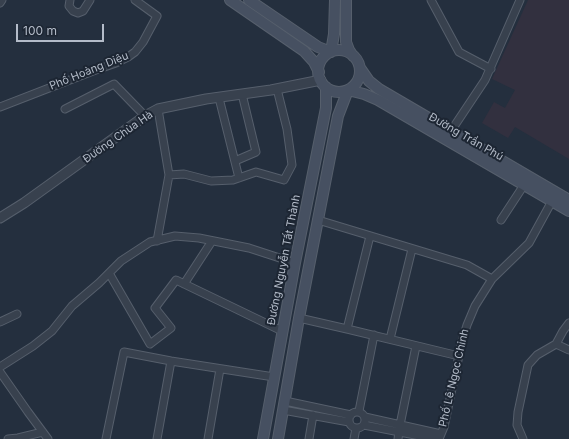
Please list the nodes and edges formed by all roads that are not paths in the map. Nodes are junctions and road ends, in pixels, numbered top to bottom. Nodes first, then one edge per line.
1 (2, 0) edge
2 (70, 0) edge
3 (90, 0) edge
4 (135, 0) edge
5 (230, 0) edge
6 (249, 0) edge
7 (335, 0) edge
8 (346, 0) edge
9 (431, 0) edge
10 (520, 0) edge
11 (0, 3) edge
12 (331, 52) junction
13 (354, 56) junction
14 (360, 68) junction
15 (490, 69) junction
16 (322, 80) junction
17 (277, 89) junction
18 (348, 90) junction
19 (242, 94) junction
20 (219, 98) junction
21 (0, 107) edge
22 (65, 109) dead end
23 (158, 109) junction
24 (145, 116) junction
25 (451, 131) junction
26 (235, 161) junction
27 (169, 175) junction
28 (239, 178) junction
29 (524, 185) junction
30 (569, 200) edge
31 (552, 201) junction
32 (569, 211) edge
33 (0, 218) edge
34 (318, 220) junction
35 (501, 220) dead end
36 (370, 236) junction
37 (157, 241) junction
38 (212, 241) junction
39 (412, 249) junction
40 (295, 263) junction
41 (109, 273) junction
42 (492, 279) junction
43 (184, 284) junction
44 (17, 314) dead end
45 (300, 318) junction
46 (0, 322) edge
47 (569, 322) edge
48 (347, 328) junction
49 (282, 331) junction
50 (374, 335) junction
51 (390, 339) junction
52 (556, 344) junction
53 (416, 346) junction
54 (569, 350) edge
55 (459, 356) junction
56 (171, 361) junction
57 (0, 367) edge
58 (220, 369) junction
59 (0, 372) edge
60 (274, 377) junction
61 (269, 403) junction
62 (284, 406) junction
63 (359, 411) junction
64 (313, 415) junction
65 (365, 417) junction
66 (350, 418) junction
67 (364, 425) junction
68 (356, 428) junction
69 (42, 432) junction
70 (399, 432) edge
71 (440, 436) edge
72 (18, 438) edge
73 (521, 438) edge
74 (8, 439) edge
75 (48, 439) edge
76 (106, 439) edge
77 (157, 439) edge
78 (208, 439) edge
79 (263, 439) edge
80 (278, 439) edge
81 (308, 439) edge
82 (354, 439) edge
83 (435, 439) edge

1 - 11 street
2 - 3 street
4 - 21 street, Phố Hoàng Diệu
5 - 16 main road
6 - 12 main road
7 - 12 main road
8 - 13 main road
9 - 15 street
10 - 15 street
12 - 13 main road
12 - 16 main road
13 - 14 main road
14 - 18 main road
14 - 25 main road, Đường Trần Phú
15 - 25 street
16 - 17 street, Đường Chùa Hà
16 - 18 main road
16 - 40 main road, Đường Nguyễn Tất Thành
17 - 19 street, Đường Chùa Hà
17 - 28 street
18 - 29 main road, Đường Trần Phú
18 - 34 main road
19 - 20 street, Đường Chùa Hà
19 - 26 street
20 - 23 street, Đường Chùa Hà
20 - 26 street
22 - 24 street
23 - 24 street, Đường Chùa Hà
23 - 27 street
24 - 33 street, Đường Chùa Hà
25 - 30 main road, Đường Trần Phú
26 - 28 street
27 - 28 street
27 - 37 street
29 - 31 main road, Đường Trần Phú
29 - 35 street
31 - 32 main road, Đường Trần Phú
31 - 42 street, Phố Lê Ngọc Chinh
34 - 36 street
34 - 45 main road
36 - 39 street
36 - 48 street
37 - 38 street
37 - 41 street
38 - 40 street
38 - 43 street
39 - 42 street
39 - 51 street
40 - 49 main road, Đường Nguyễn Tất Thành
41 - 43 street
41 - 57 street
42 - 55 street, Phố Lê Ngọc Chinh
43 - 49 street
44 - 46 street
45 - 48 street
45 - 62 main road
47 - 52 street
48 - 50 street
49 - 60 main road, Đường Nguyễn Tất Thành
50 - 51 street
50 - 63 street
51 - 53 street
52 - 54 street
52 - 73 street
53 - 55 street
53 - 70 street
55 - 71 street, Phố Lê Ngọc Chinh
56 - 58 street
56 - 76 street
56 - 77 street
58 - 60 street
58 - 78 street
59 - 69 street
60 - 61 main road, Đường Nguyễn Tất Thành
61 - 62 main road
61 - 79 main road, Đường Nguyễn Tất Thành
62 - 64 street
62 - 66 street
62 - 80 main road
63 - 65 street
63 - 66 street
64 - 66 street
64 - 81 street
65 - 67 street
65 - 70 street
66 - 68 street
67 - 68 street
67 - 70 street
68 - 82 street
69 - 72 street
69 - 75 street
70 - 71 street
70 - 83 street
72 - 74 street

